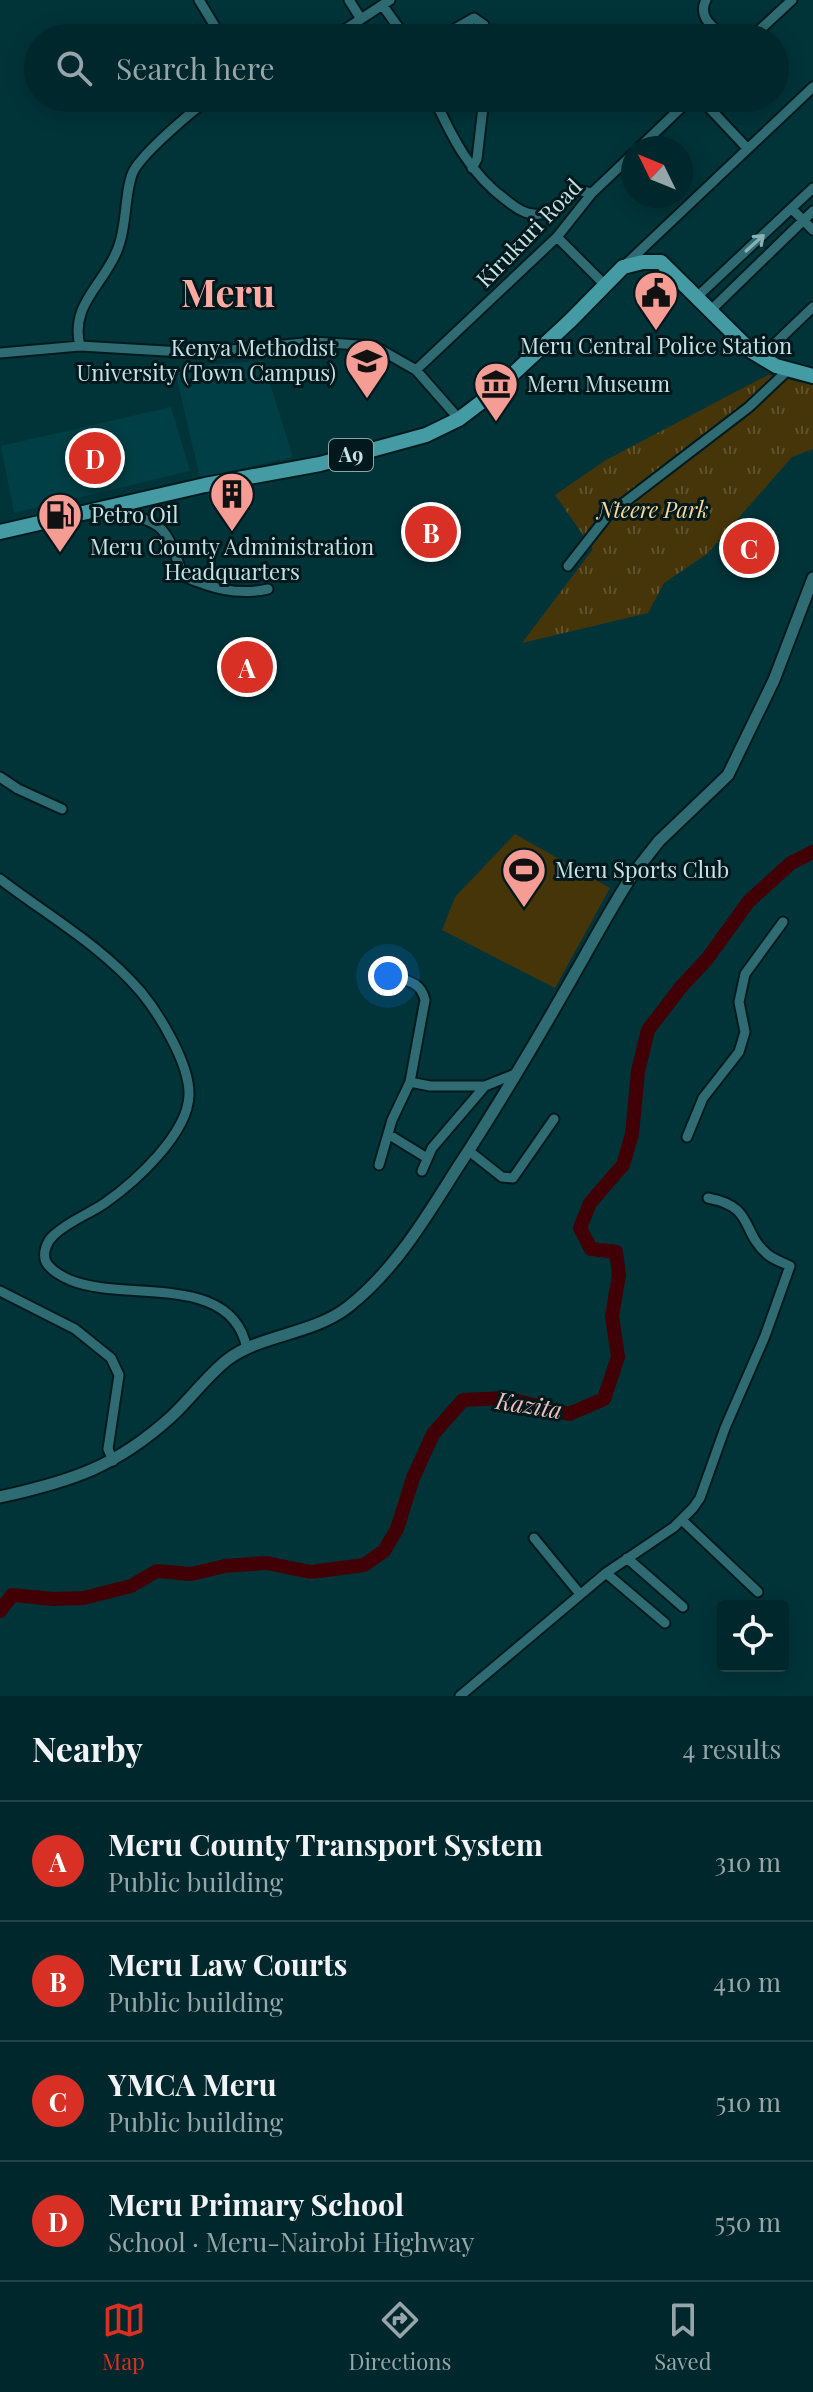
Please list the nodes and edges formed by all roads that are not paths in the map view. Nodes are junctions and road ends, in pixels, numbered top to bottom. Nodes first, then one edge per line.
1 (199, 0) edge
2 (349, 0) edge
3 (706, 0) edge
4 (792, 0) edge
5 (386, 3) edge
6 (361, 19) junction
7 (214, 24) edge
8 (353, 24) edge
9 (398, 24) edge
10 (464, 24) edge
11 (483, 24) edge
12 (712, 24) edge
13 (766, 24) edge
14 (813, 87) edge
15 (789, 109) edge
16 (193, 112) edge
17 (442, 112) edge
18 (482, 112) edge
19 (676, 112) edge
20 (713, 112) edge
21 (786, 112) edge
22 (651, 136) edge
23 (747, 148) junction
24 (621, 165) edge
25 (472, 168) junction
26 (813, 188) edge
27 (592, 193) junction
28 (792, 209) junction
29 (813, 211) edge
30 (804, 221) junction
31 (813, 230) edge
32 (557, 237) junction
33 (645, 245) junction
34 (661, 262) junction
35 (623, 267) junction
36 (605, 285) junction
37 (698, 296) junction
38 (813, 307) edge
39 (710, 311) junction
40 (80, 346) junction
41 (0, 353) edge
42 (760, 358) junction
43 (416, 370) junction
44 (788, 370) junction
45 (813, 376) edge
46 (459, 419) junction
47 (126, 505) junction
48 (0, 532) edge
49 (568, 566) dead end
50 (813, 578) edge
51 (268, 589) dead end
52 (0, 777) edge
53 (62, 809) dead end
54 (0, 879) edge
55 (783, 922) dead end
56 (392, 976) dead end
57 (515, 1074) junction
58 (410, 1082) junction
59 (485, 1086) junction
60 (554, 1119) dead end
61 (388, 1134) junction
62 (687, 1137) dead end
63 (469, 1151) junction
64 (427, 1158) junction
65 (379, 1165) dead end
66 (422, 1171) dead end
67 (708, 1198) dead end
68 (0, 1291) edge
69 (247, 1349) junction
70 (113, 1461) junction
71 (0, 1497) edge
72 (682, 1520) junction
73 (534, 1538) dead end
74 (627, 1558) junction
75 (606, 1573) junction
76 (758, 1592) dead end
77 (580, 1594) junction
78 (683, 1607) dead end
79 (665, 1623) dead end
80 (460, 1696) edge

1 - 7 street
2 - 6 street
3 - 12 street
4 - 13 street
5 - 6 street
5 - 9 street
6 - 8 street
10 - 11 street
14 - 15 street
16 - 40 street
17 - 25 street
18 - 25 street
19 - 22 street
20 - 23 street
21 - 23 street
23 - 33 street
24 - 27 street, Kirukuri Road
25 - 27 street
26 - 28 street
27 - 32 street, Kirukuri Road
28 - 30 street
37 -> 28 street
29 - 30 street
30 - 31 street
30 - 39 street
32 - 36 street
32 - 43 street, Kirukuri Road
33 - 34 street
33 - 35 street
34 - 35 highway
34 - 37 highway
35 - 36 highway, A9
36 - 46 highway, A9
37 - 39 highway
38 - 42 street
39 - 42 highway
40 - 41 street
40 - 43 street
42 - 44 highway
43 - 46 street
44 - 45 highway
44 - 49 street
46 - 47 highway, A9
47 - 48 highway, A9
47 - 51 street
50 - 57 street
52 - 53 street
54 - 69 street
55 - 62 street
56 - 58 street
57 - 59 street
57 - 63 street
58 - 59 street
58 - 61 street
59 - 64 street
60 - 63 street
61 - 64 street
61 - 65 street
63 - 69 street
64 - 66 street
67 - 72 street
68 - 70 street
69 - 70 street
70 - 71 street
72 - 74 street
72 - 76 street
73 - 77 street
74 - 75 street
74 - 78 street
75 - 77 street
75 - 79 street
77 - 80 street

